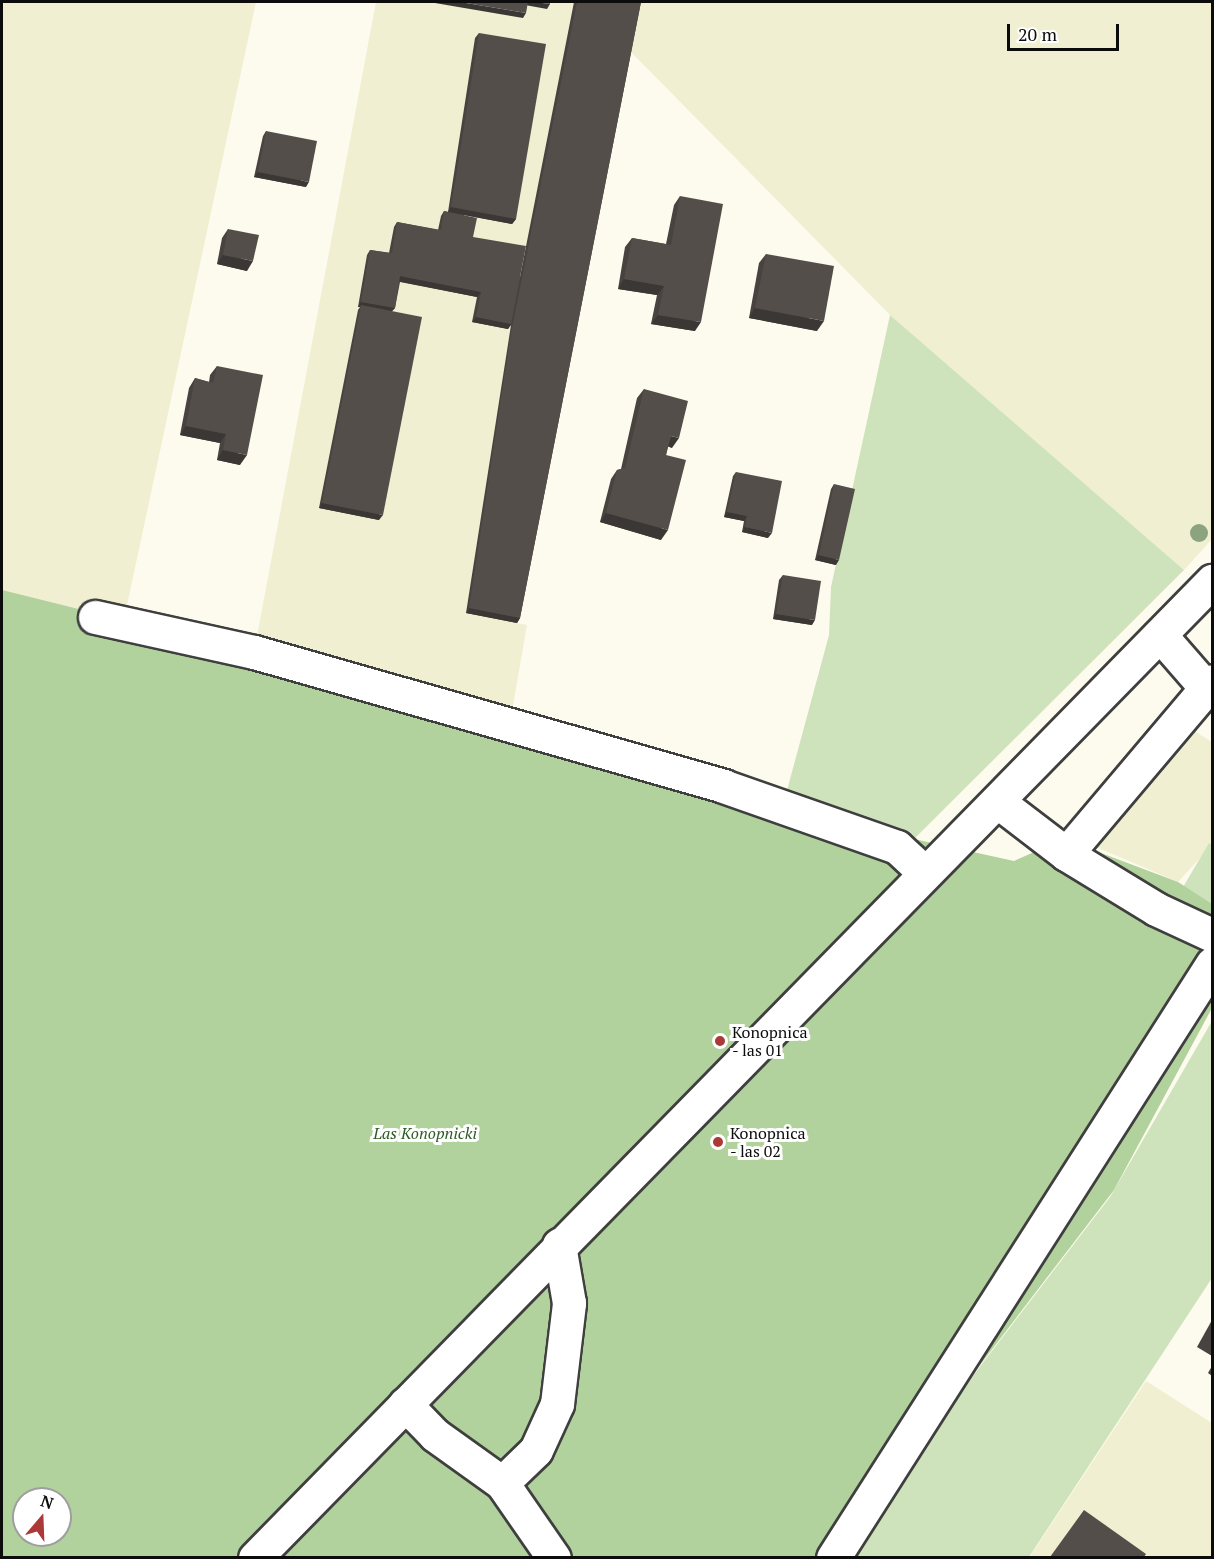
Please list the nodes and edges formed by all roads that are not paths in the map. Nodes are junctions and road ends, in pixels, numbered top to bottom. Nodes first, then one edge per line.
1 (1212, 581) edge
2 (95, 617) dead end
3 (1160, 635) junction
4 (1209, 684) edge
5 (997, 801) junction
6 (1066, 854) junction
7 (925, 873) junction
8 (1212, 935) edge
9 (1212, 963) edge
10 (559, 1245) junction
11 (405, 1404) junction
12 (502, 1483) junction
13 (255, 1557) edge
14 (554, 1557) edge
15 (833, 1557) edge

1 - 3 street
2 - 7 street
3 - 4 street
3 - 5 street
4 - 6 street
5 - 6 street
5 - 7 street
6 - 8 street
7 - 10 street
9 - 15 street
10 - 11 street
10 - 12 street
11 - 12 street
11 - 13 street
12 - 14 street

